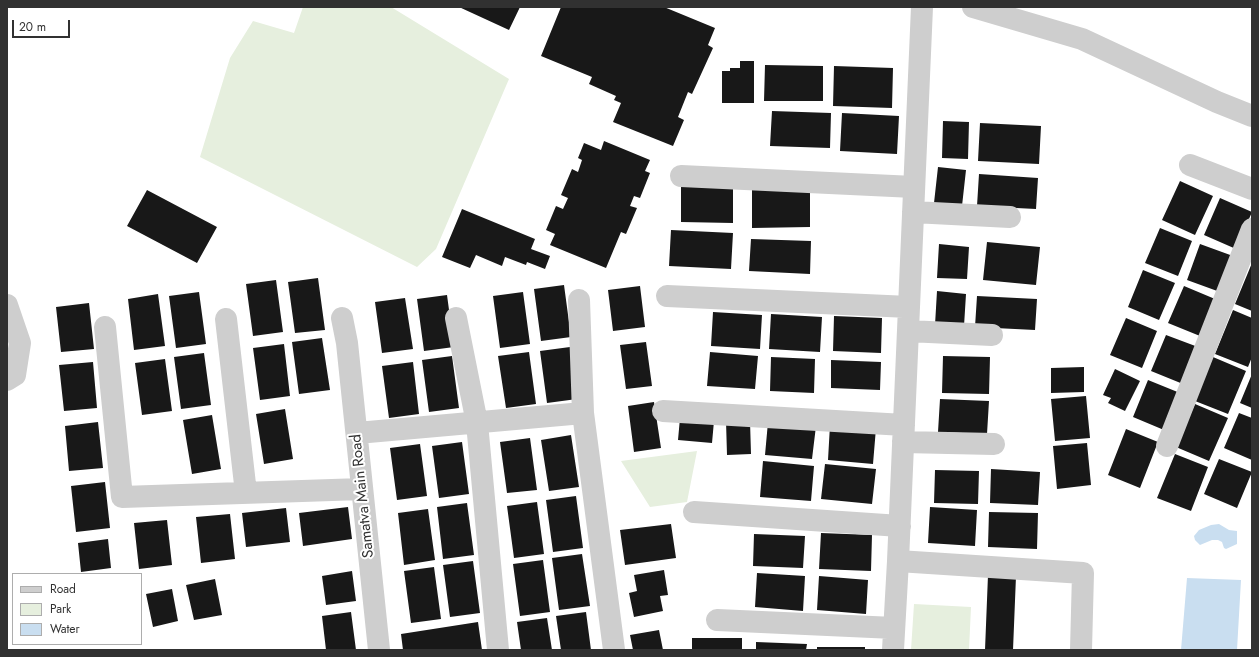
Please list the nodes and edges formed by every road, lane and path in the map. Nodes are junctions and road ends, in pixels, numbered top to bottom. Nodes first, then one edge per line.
1 (922, 7) edge
2 (973, 7) edge
3 (1252, 116) edge
4 (1190, 165) dead end
5 (681, 176) dead end
6 (914, 187) junction
7 (1252, 189) edge
8 (913, 212) junction
9 (1010, 217) dead end
10 (1252, 229) edge
11 (667, 296) dead end
12 (579, 300) dead end
13 (7, 305) edge
14 (909, 307) junction
15 (342, 318) dead end
16 (456, 318) dead end
17 (226, 319) dead end
18 (105, 327) dead end
19 (908, 331) junction
20 (992, 335) dead end
21 (7, 380) edge
22 (663, 411) dead end
23 (583, 413) junction
24 (477, 423) junction
25 (357, 433) junction
26 (904, 434) junction
27 (994, 444) dead end
28 (1167, 446) dead end
29 (362, 489) junction
30 (246, 493) junction
31 (694, 512) dead end
32 (900, 526) junction
33 (898, 561) junction
34 (717, 620) dead end
35 (894, 628) junction
36 (379, 650) edge
37 (498, 650) edge
38 (614, 650) edge
39 (892, 650) edge
40 (1081, 650) edge

1 - 6 street
2 - 3 street
4 - 7 street
5 - 6 street
6 - 8 street
8 - 9 street
8 - 14 street
10 - 28 street
11 - 14 street
12 - 23 street
13 - 21 street
14 - 19 street
15 - 25 street, Samatva Main Road
16 - 24 street
17 - 30 street
18 - 30 street
19 - 20 street
19 - 26 street
22 - 26 street
23 - 24 street
23 - 38 street
24 - 25 street
24 - 37 street
25 - 29 street, Samatva Main Road
26 - 27 street
26 - 32 street
29 - 30 street
29 - 36 street, Samatva Main Road
31 - 32 street
32 - 33 street
33 - 35 street
33 - 40 street
34 - 35 street
35 - 39 street

